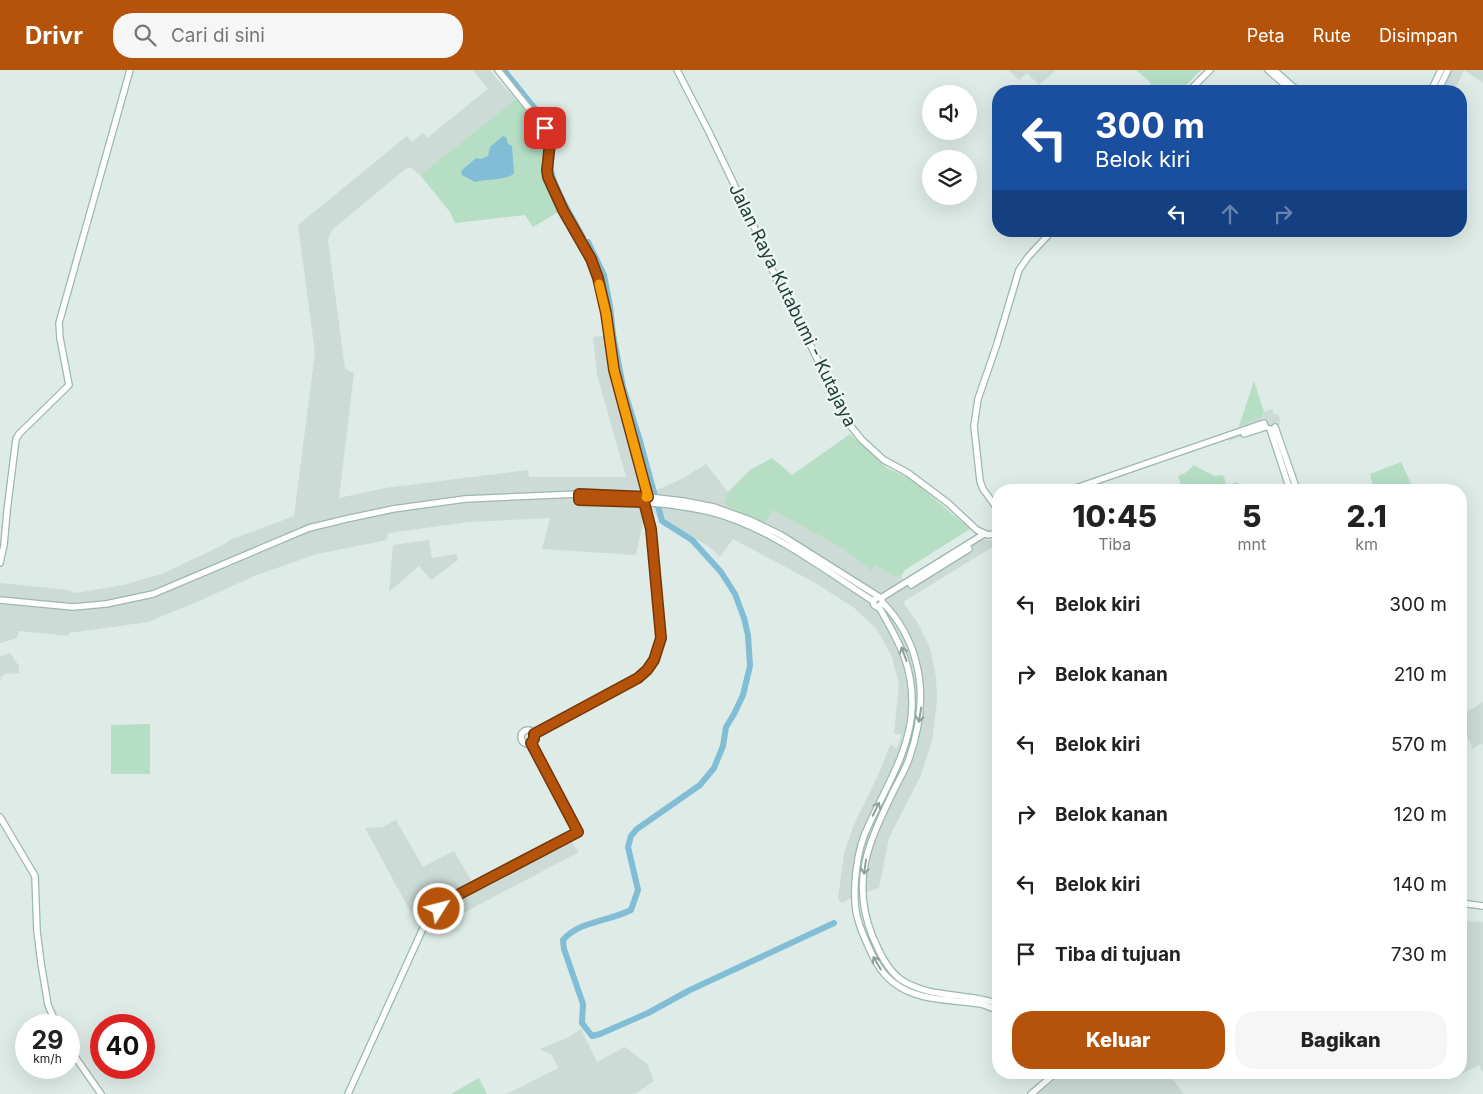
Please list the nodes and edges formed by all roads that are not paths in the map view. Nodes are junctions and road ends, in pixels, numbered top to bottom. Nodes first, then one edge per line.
1 (130, 70) edge
2 (498, 70) edge
3 (677, 70) edge
4 (1210, 70) edge
5 (1268, 70) edge
6 (1274, 70) edge
7 (1441, 70) edge
8 (1448, 70) edge
9 (1195, 85) edge
10 (1285, 85) edge
11 (1291, 85) edge
12 (1434, 85) edge
13 (1441, 85) edge
14 (1046, 237) edge
15 (1269, 427) junction
16 (1093, 484) edge
17 (1288, 484) edge
18 (1294, 484) edge
19 (646, 500) junction
20 (992, 501) edge
21 (992, 533) edge
22 (984, 534) junction
23 (0, 563) edge
24 (0, 600) edge
25 (880, 602) junction
26 (534, 734) junction
27 (531, 743) junction
28 (0, 817) edge
29 (1467, 904) edge
30 (439, 905) junction
31 (1483, 906) edge
32 (429, 914) junction
33 (992, 1002) edge
34 (992, 1008) edge
35 (52, 1014) edge
36 (80, 1063) edge
37 (1048, 1079) edge
38 (102, 1094) edge
39 (348, 1094) edge
40 (1031, 1094) edge

1 - 23 street
2 - 19 street
3 - 22 street, Jalan Raya Kutabumi - Kutajaya
4 - 9 street
5 - 10 street
6 - 11 street
7 - 12 street
8 - 13 street
14 - 20 street
15 - 16 street
15 - 17 street
15 - 18 street
19 - 24 street
19 - 25 street
19 - 26 street
21 - 22 street
22 - 25 street
25 -> 33 street
34 -> 25 street
26 - 27 street
26 - 27 street
27 - 30 street
28 - 35 street
29 - 31 street
30 - 32 street
30 - 32 street
32 - 39 street
36 - 38 street
37 - 40 street

